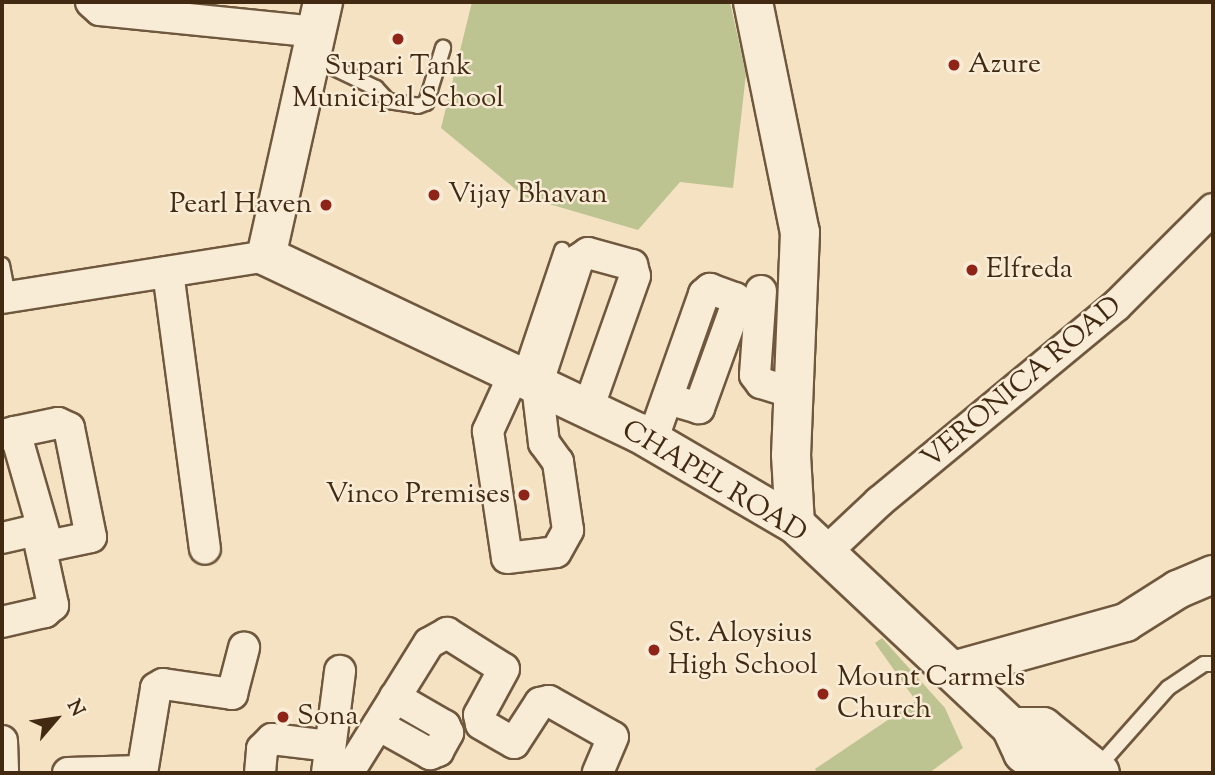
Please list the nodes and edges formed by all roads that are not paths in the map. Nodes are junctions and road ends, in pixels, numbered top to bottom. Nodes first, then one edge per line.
1 (91, 2) edge
2 (753, 2) edge
3 (317, 30) edge
4 (443, 48) dead end
5 (1213, 209) edge
6 (562, 250) dead end
7 (266, 256) junction
8 (2, 265) edge
9 (168, 271) junction
10 (761, 291) dead end
11 (5, 297) edge
12 (746, 318) junction
13 (798, 335) junction
14 (523, 378) junction
15 (796, 394) junction
16 (588, 409) junction
17 (652, 440) junction
18 (795, 524) junction
19 (2, 535) edge
20 (205, 549) dead end
21 (826, 552) junction
22 (1213, 574) edge
23 (2, 622) edge
24 (244, 648) dead end
25 (1213, 664) edge
26 (952, 670) junction
27 (340, 671) dead end
28 (395, 697) junction
29 (378, 725) junction
30 (1011, 727) junction
31 (2, 741) edge
32 (328, 759) edge
33 (1098, 771) edge
34 (142, 772) edge
35 (3, 773) edge
36 (68, 773) edge
37 (260, 773) edge
38 (348, 773) edge
39 (598, 773) edge
40 (1049, 773) edge

1 - 3 street
2 - 13 main road
3 - 4 lane
3 - 7 main road
5 - 21 street, VERONICA ROAD
6 - 14 lane
7 - 9 street
7 - 14 main road, CHAPEL ROAD
8 - 11 lane
9 - 11 street
9 - 20 street
10 - 12 street
12 - 13 street
12 - 15 street
12 - 17 street
13 - 15 main road
14 - 14 street
14 - 16 main road, CHAPEL ROAD
14 - 16 street
15 - 18 main road
16 - 17 main road, CHAPEL ROAD
17 - 18 main road, CHAPEL ROAD
18 - 21 main road, CHAPEL ROAD
19 - 23 street
21 - 26 main road, CHAPEL ROAD
22 - 26 street
24 - 34 street
25 - 33 lane
26 - 30 main road, CHAPEL ROAD
27 - 32 street
28 - 29 street
28 - 29 street
28 - 39 street
29 - 38 street
30 - 33 main road
30 - 40 main road, CHAPEL ROAD
31 - 35 street
32 - 37 street
34 - 36 street

